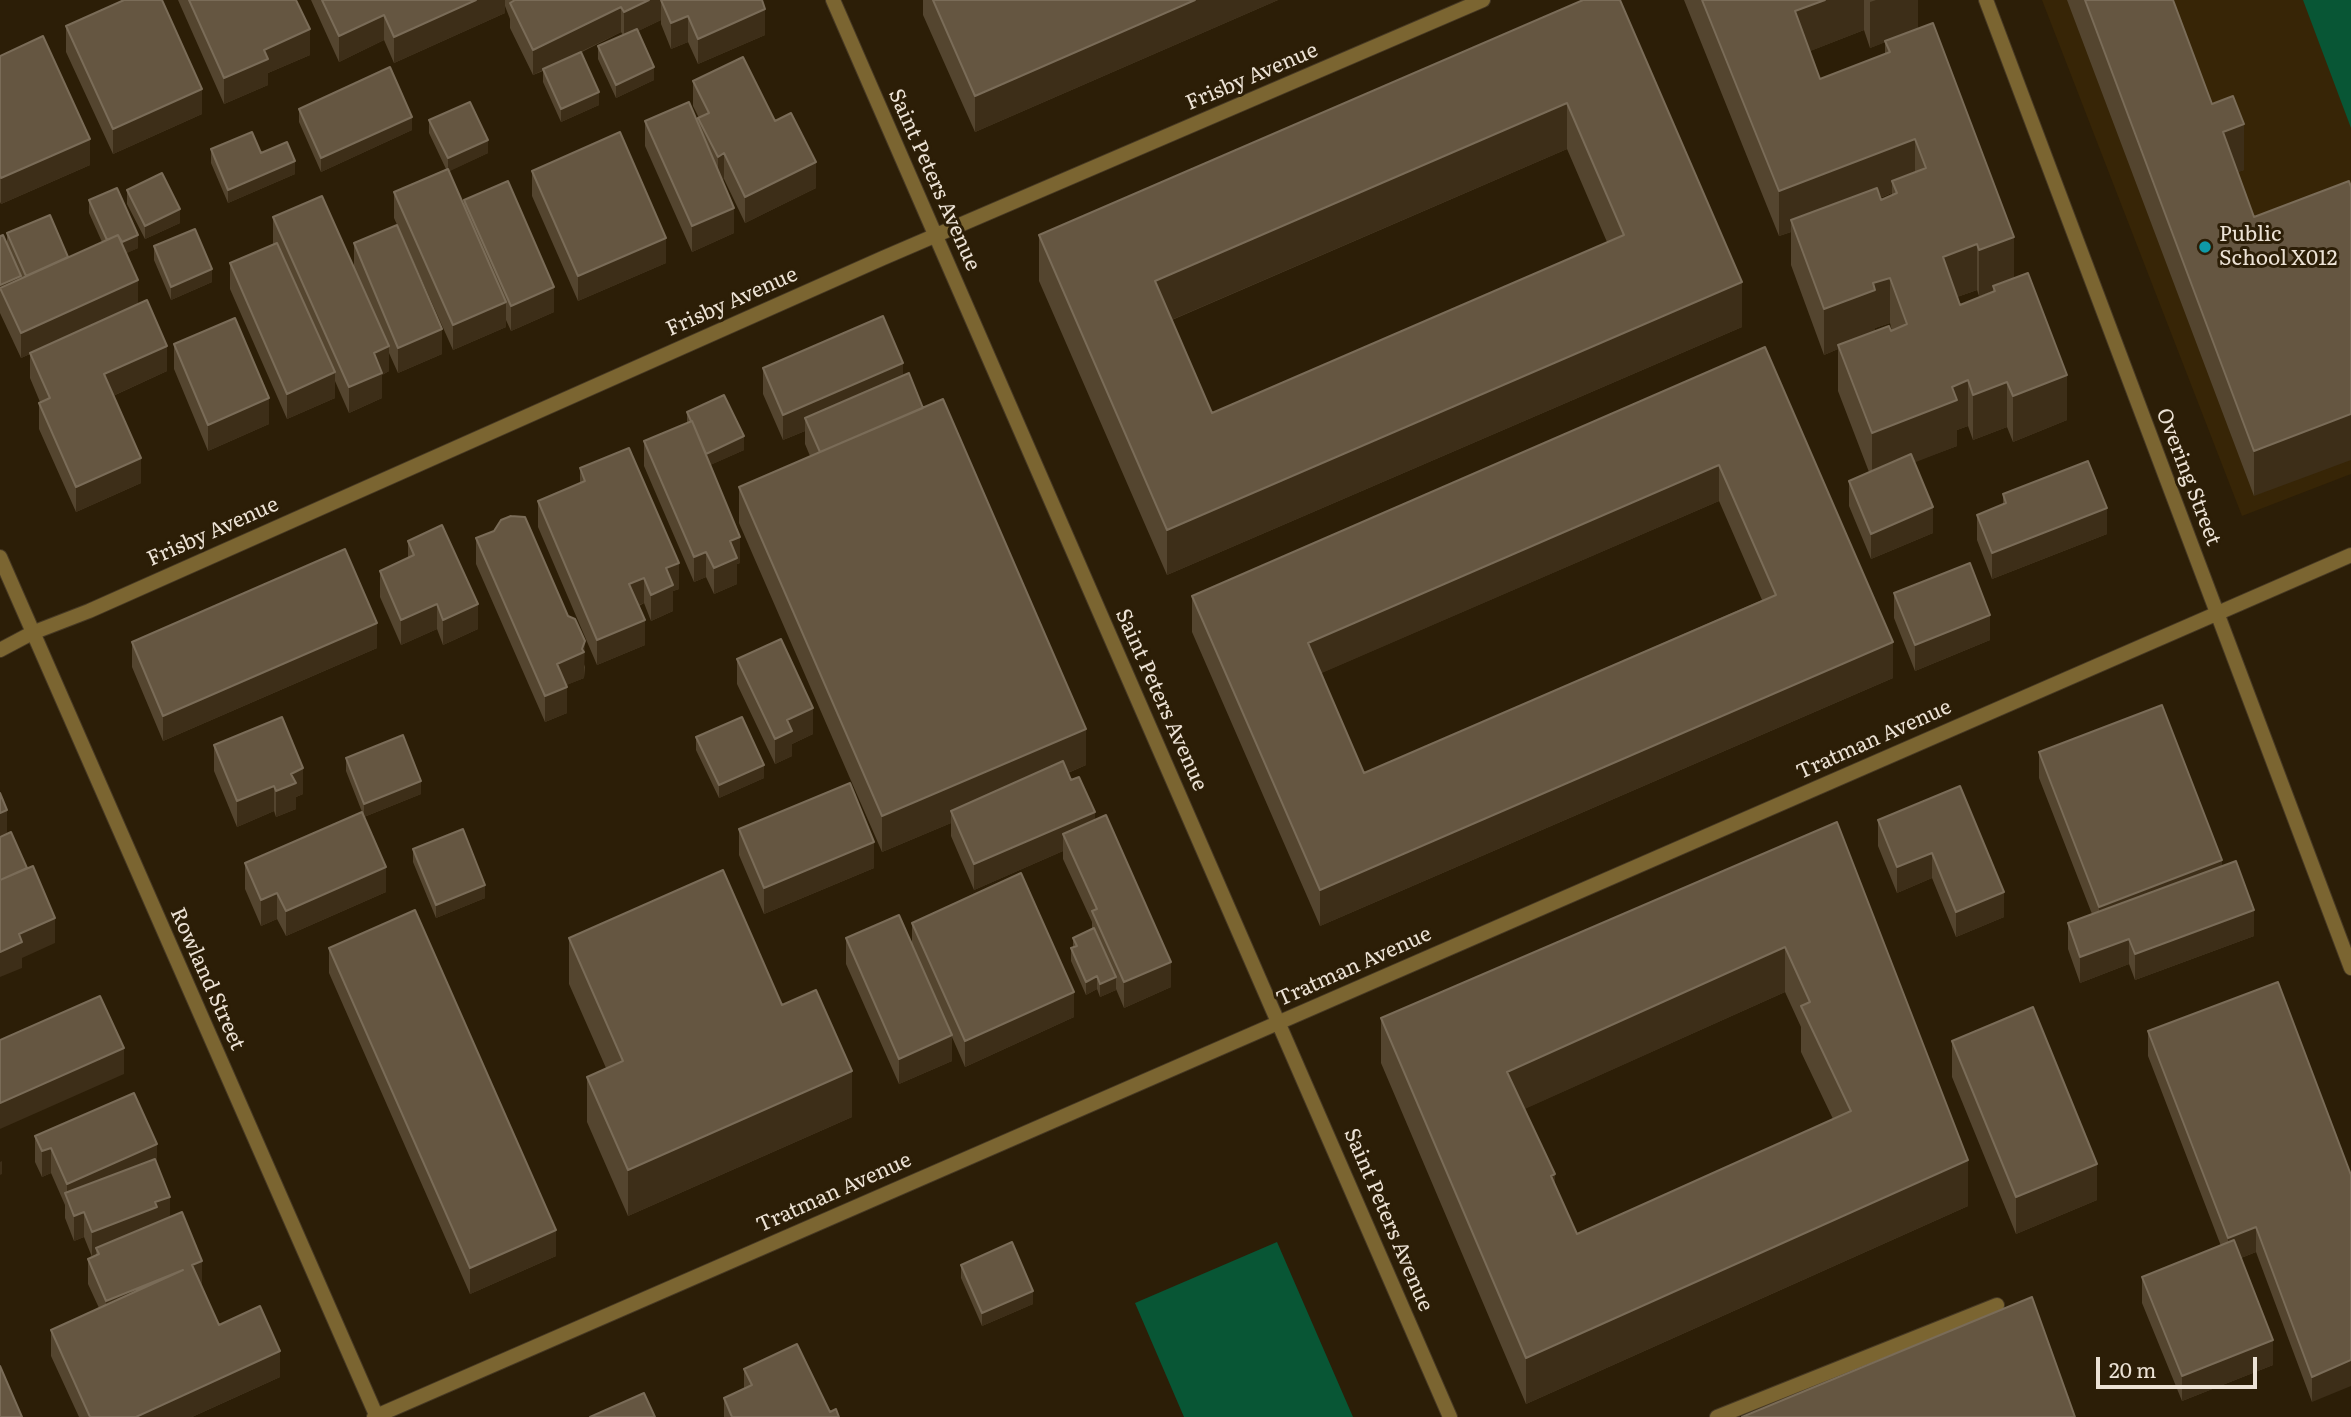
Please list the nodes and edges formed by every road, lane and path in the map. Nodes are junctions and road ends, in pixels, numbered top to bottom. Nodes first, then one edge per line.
1 (833, 0) edge
2 (1483, 0) edge
3 (1986, 0) edge
4 (936, 235) junction
5 (2351, 555) edge
6 (0, 557) edge
7 (2217, 613) junction
8 (33, 633) junction
9 (0, 650) edge
10 (2351, 968) edge
11 (1279, 1023) junction
12 (1997, 1305) dead end
13 (376, 1417) edge
14 (1450, 1417) edge
15 (1717, 1417) edge

1 - 4 street, Saint Peters Avenue
2 - 4 street, Frisby Avenue
3 - 7 street, Overing Street
4 - 8 street, Frisby Avenue
4 - 11 street, Saint Peters Avenue
5 - 7 street, Tratman Avenue
6 - 8 street, Rowland Street
7 - 10 street, Overing Street
7 - 11 street, Tratman Avenue
8 - 9 street, Frisby Avenue
8 - 13 street, Rowland Street
11 - 13 street, Tratman Avenue
11 - 14 street, Saint Peters Avenue
12 - 15 street

